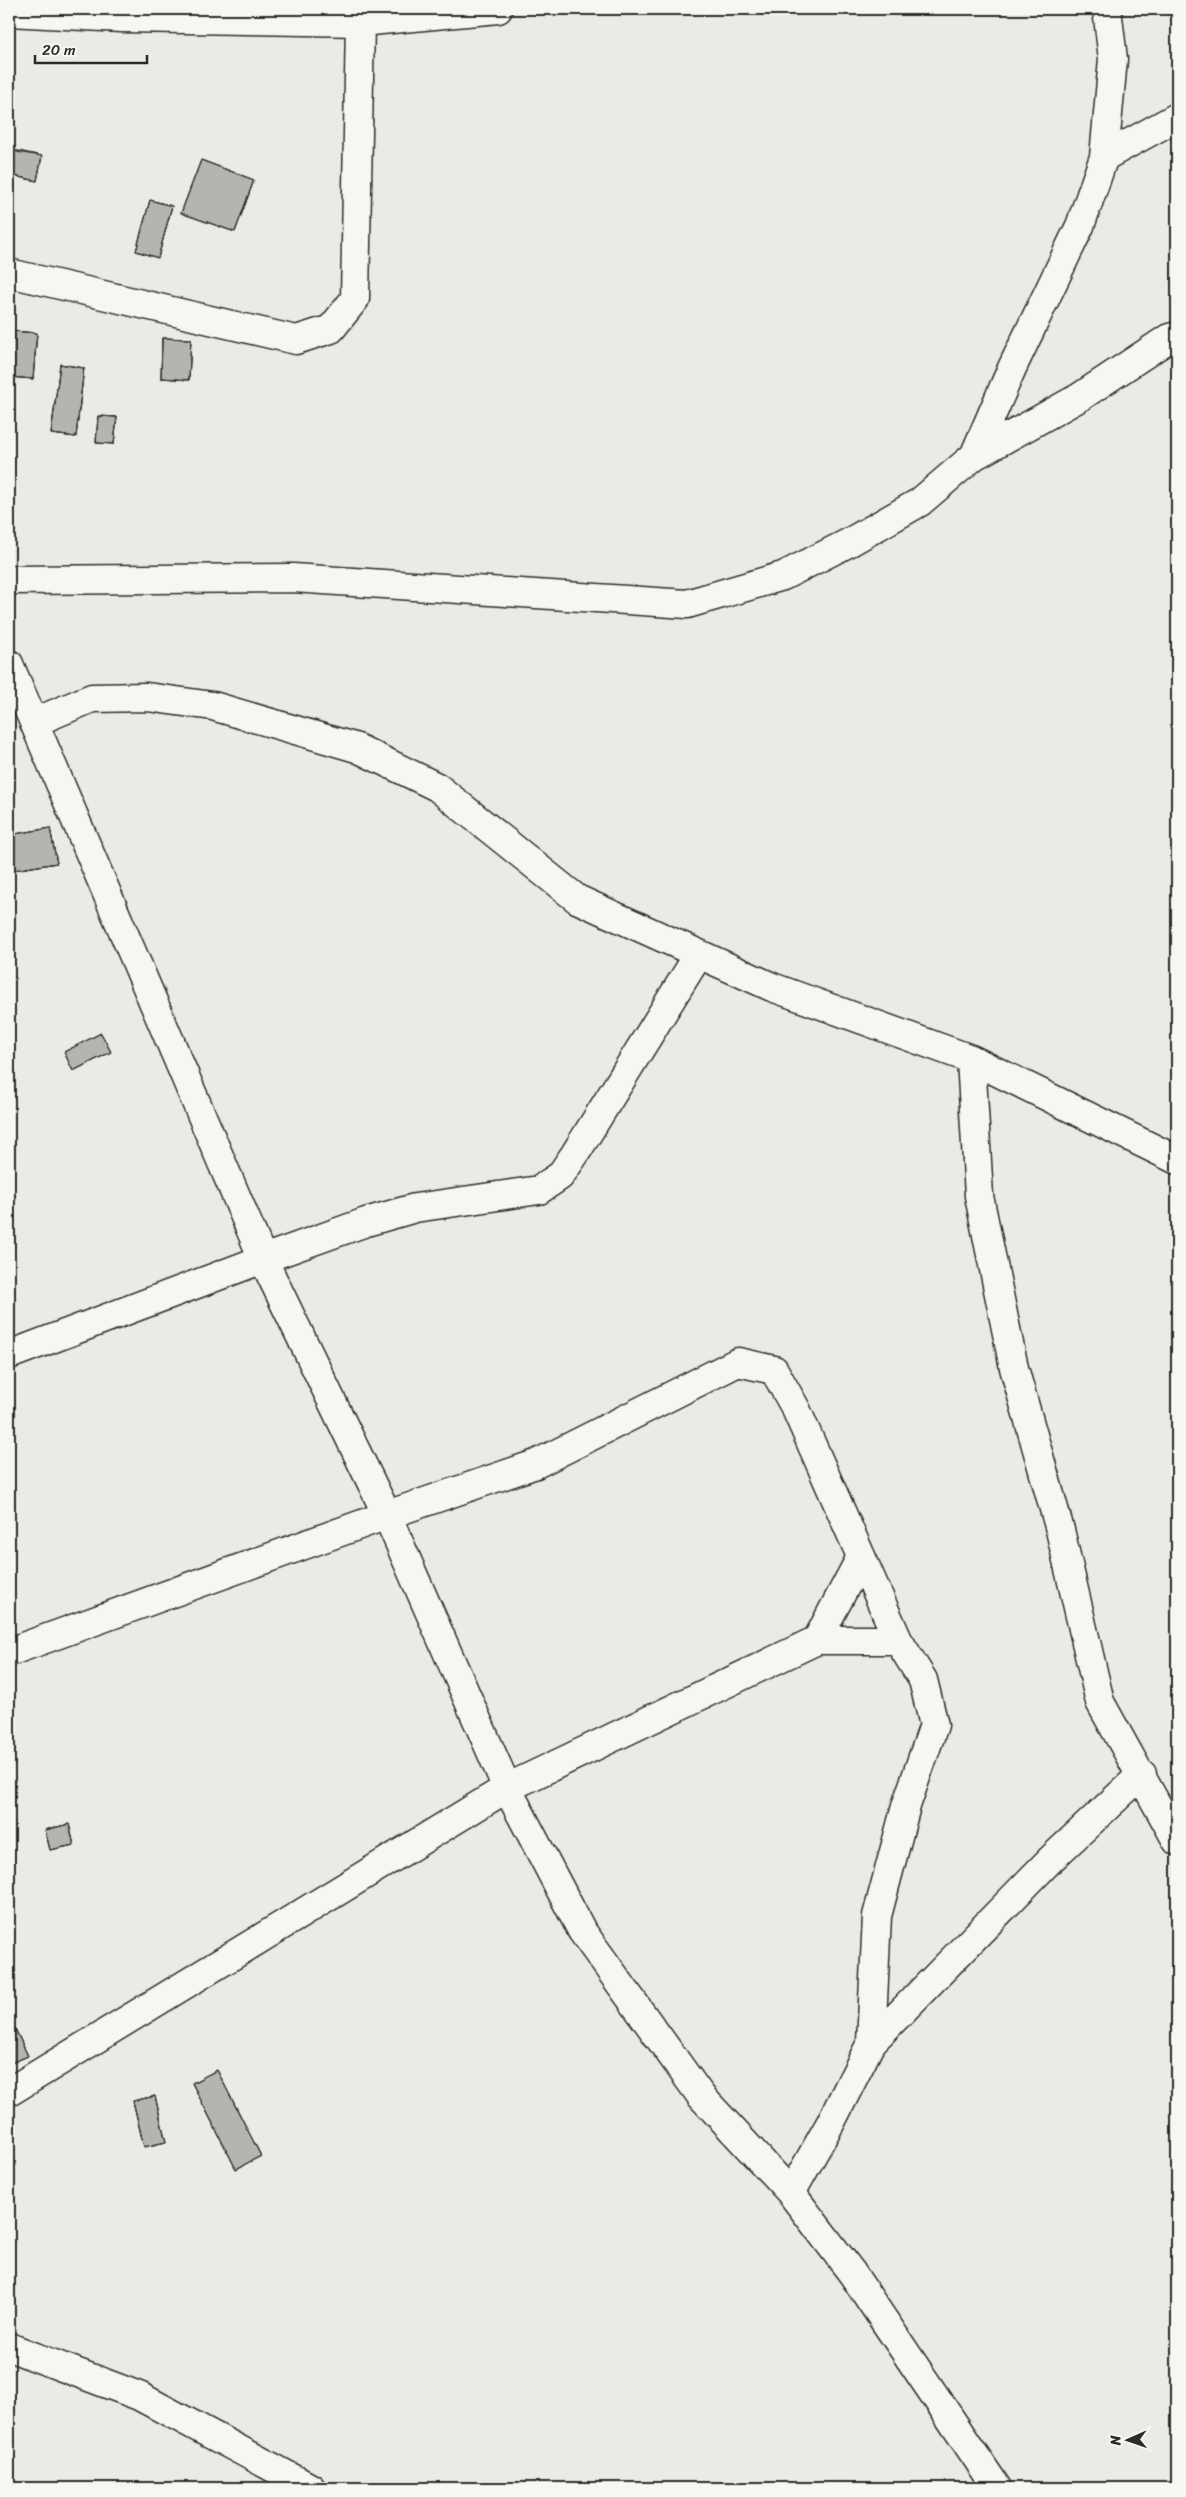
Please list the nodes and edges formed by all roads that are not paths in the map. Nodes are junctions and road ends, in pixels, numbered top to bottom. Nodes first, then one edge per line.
1 (498, 9) edge
2 (1108, 9) edge
3 (9, 12) edge
4 (121, 13) edge
5 (360, 22) junction
6 (1177, 117) edge
7 (1104, 157) junction
8 (9, 273) edge
9 (1177, 336) edge
10 (974, 456) junction
11 (9, 580) edge
12 (9, 664) edge
13 (35, 722) junction
14 (699, 954) junction
15 (971, 1059) junction
16 (1177, 1160) edge
17 (263, 1258) junction
18 (9, 1356) edge
19 (386, 1515) junction
20 (861, 1557) junction
21 (817, 1640) junction
22 (898, 1640) junction
23 (9, 1652) edge
24 (1142, 1774) junction
25 (507, 1788) junction
26 (1177, 1841) edge
27 (872, 2043) junction
28 (9, 2092) edge
29 (791, 2193) junction
30 (9, 2347) edge
31 (311, 2488) edge
32 (997, 2488) edge

1 - 5 street
2 - 7 street
3 - 4 street
4 - 5 street
5 - 8 street
6 - 7 street
7 - 10 street
9 - 10 street
10 - 11 street
12 - 13 street
13 - 14 street
13 - 17 street
14 - 15 street
14 - 17 street
15 - 16 street
15 - 24 street
17 - 18 street
17 - 19 street
19 - 20 street
19 - 23 street
19 - 25 street
20 - 21 street
20 - 22 street
21 - 22 street
21 - 25 street
22 - 27 street
24 - 26 street
24 - 27 street
25 - 28 street
25 - 29 street
27 - 29 street
29 - 32 street
30 - 31 street

